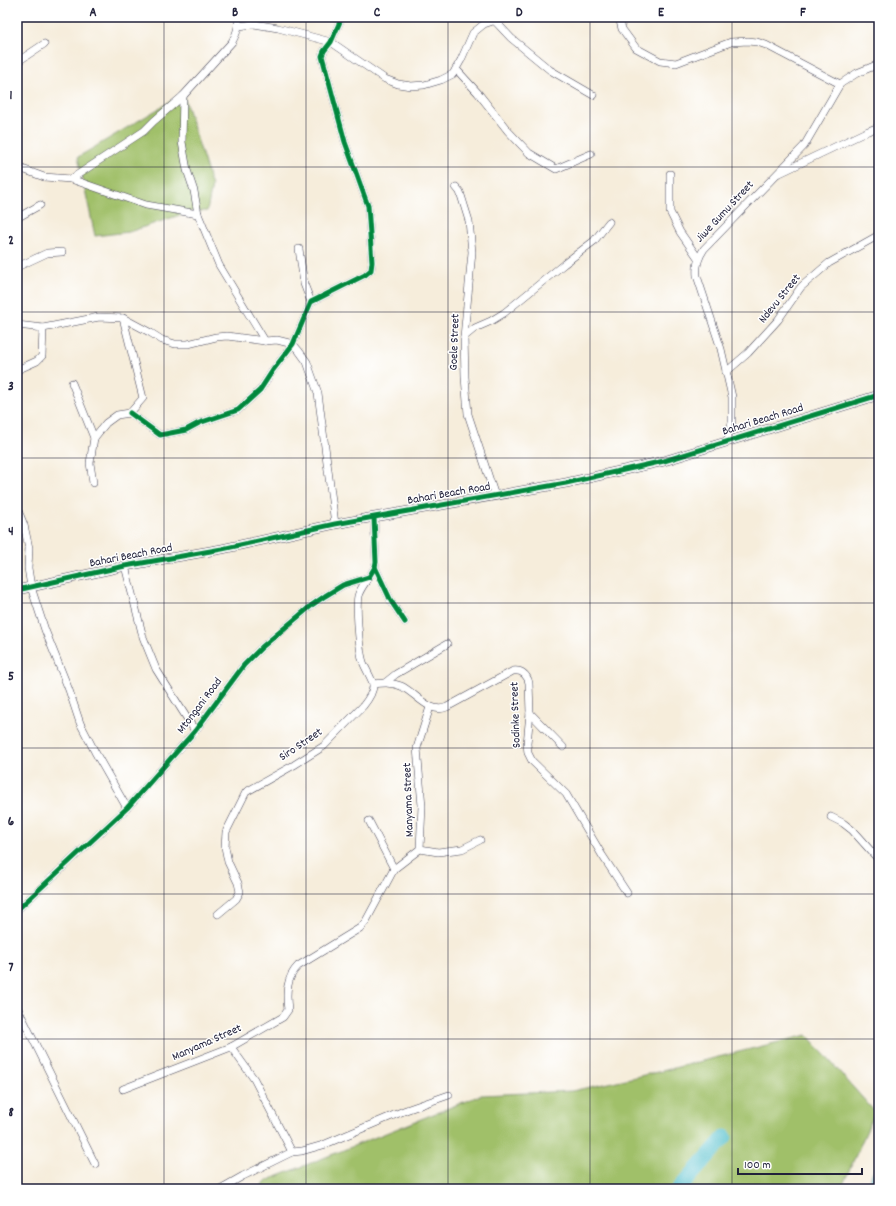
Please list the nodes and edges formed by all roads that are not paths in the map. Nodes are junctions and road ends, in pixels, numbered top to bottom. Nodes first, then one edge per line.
1 (238, 17) edge
2 (342, 17) edge
3 (504, 17) edge
4 (619, 17) edge
5 (494, 20) junction
6 (239, 26) junction
7 (331, 42) junction
8 (44, 44) dead end
9 (17, 62) edge
10 (879, 64) edge
11 (456, 69) junction
12 (840, 84) junction
13 (593, 95) dead end
14 (182, 96) junction
15 (879, 127) edge
16 (591, 154) dead end
17 (17, 166) edge
18 (670, 174) dead end
19 (773, 177) junction
20 (71, 179) junction
21 (456, 187) dead end
22 (40, 205) dead end
23 (198, 214) junction
24 (17, 218) edge
25 (609, 222) dead end
26 (879, 235) edge
27 (299, 249) dead end
28 (62, 252) dead end
29 (698, 258) junction
30 (17, 268) edge
31 (311, 302) junction
32 (123, 318) junction
33 (17, 325) edge
34 (42, 328) junction
35 (464, 337) junction
36 (265, 341) junction
37 (293, 344) junction
38 (17, 370) edge
39 (726, 372) junction
40 (72, 383) dead end
41 (879, 395) edge
42 (130, 413) junction
43 (94, 438) junction
44 (728, 441) junction
45 (92, 483) dead end
46 (495, 496) junction
47 (17, 508) edge
48 (374, 518) junction
49 (335, 524) junction
50 (125, 566) junction
51 (375, 567) junction
52 (369, 577) junction
53 (31, 587) junction
54 (17, 590) edge
55 (405, 622) dead end
56 (447, 644) dead end
57 (386, 682) junction
58 (373, 684) junction
59 (430, 707) junction
60 (530, 713) junction
61 (195, 731) junction
62 (563, 747) dead end
63 (127, 808) junction
64 (831, 817) dead end
65 (369, 822) dead end
66 (480, 840) dead end
67 (420, 849) junction
68 (879, 860) edge
69 (394, 869) junction
70 (627, 893) dead end
71 (17, 910) edge
72 (218, 914) dead end
73 (17, 1007) edge
74 (231, 1047) junction
75 (123, 1089) dead end
76 (448, 1095) dead end
77 (292, 1152) junction
78 (95, 1164) dead end
79 (220, 1189) edge

1 - 6 street
2 - 7 street
3 - 5 street
4 - 12 street
5 - 11 street
5 - 13 street
6 - 7 street
6 - 14 street
7 - 11 street
7 - 31 street
8 - 9 street
10 - 12 street, Jiwe Gumu Street
11 - 16 street
12 - 19 street, Jiwe Gumu Street
14 - 20 street
14 - 23 street
15 - 19 street
17 - 20 street
18 - 29 street
19 - 29 street, Jiwe Gumu Street
20 - 23 street
21 - 35 street, Goele Street
22 - 24 street
23 - 36 street
25 - 35 street
26 - 39 street, Ndevu Street
27 - 31 street
28 - 30 street
29 - 39 street, Jiwe Gumu Street
31 - 37 street
32 - 34 street
32 - 36 street
32 - 42 street
33 - 34 street
34 - 38 street
35 - 46 street, Goele Street
36 - 37 street
37 - 42 street
37 - 49 street
39 - 44 street, Jiwe Gumu Street
40 - 43 street
41 - 44 street, Bahari Beach Road
42 - 43 street
43 - 45 street
44 - 46 street, Bahari Beach Road
46 - 48 street, Bahari Beach Road
47 - 53 street
48 - 49 street, Bahari Beach Road
48 - 51 street
49 - 50 street, Bahari Beach Road
50 - 53 street, Bahari Beach Road
50 - 61 street
51 - 52 street
51 - 55 street
52 - 58 street
52 - 61 street, Mtongani Road
53 - 54 street, Bahari Beach Road
53 - 63 street
56 - 57 street
57 - 58 street
57 - 59 street
58 - 72 street, Siro Street
59 - 60 street, Sodinke Street
59 - 67 street, Manyama Street
60 - 62 street
60 - 70 street, Sodinke Street
61 - 63 street, Mtongani Road
63 - 71 street, Mtongani Road
64 - 68 street
65 - 69 street
66 - 67 street
67 - 69 street, Manyama Street
69 - 74 street, Manyama Street
73 - 78 street
74 - 75 street, Manyama Street
74 - 77 street
76 - 77 street
77 - 79 street

